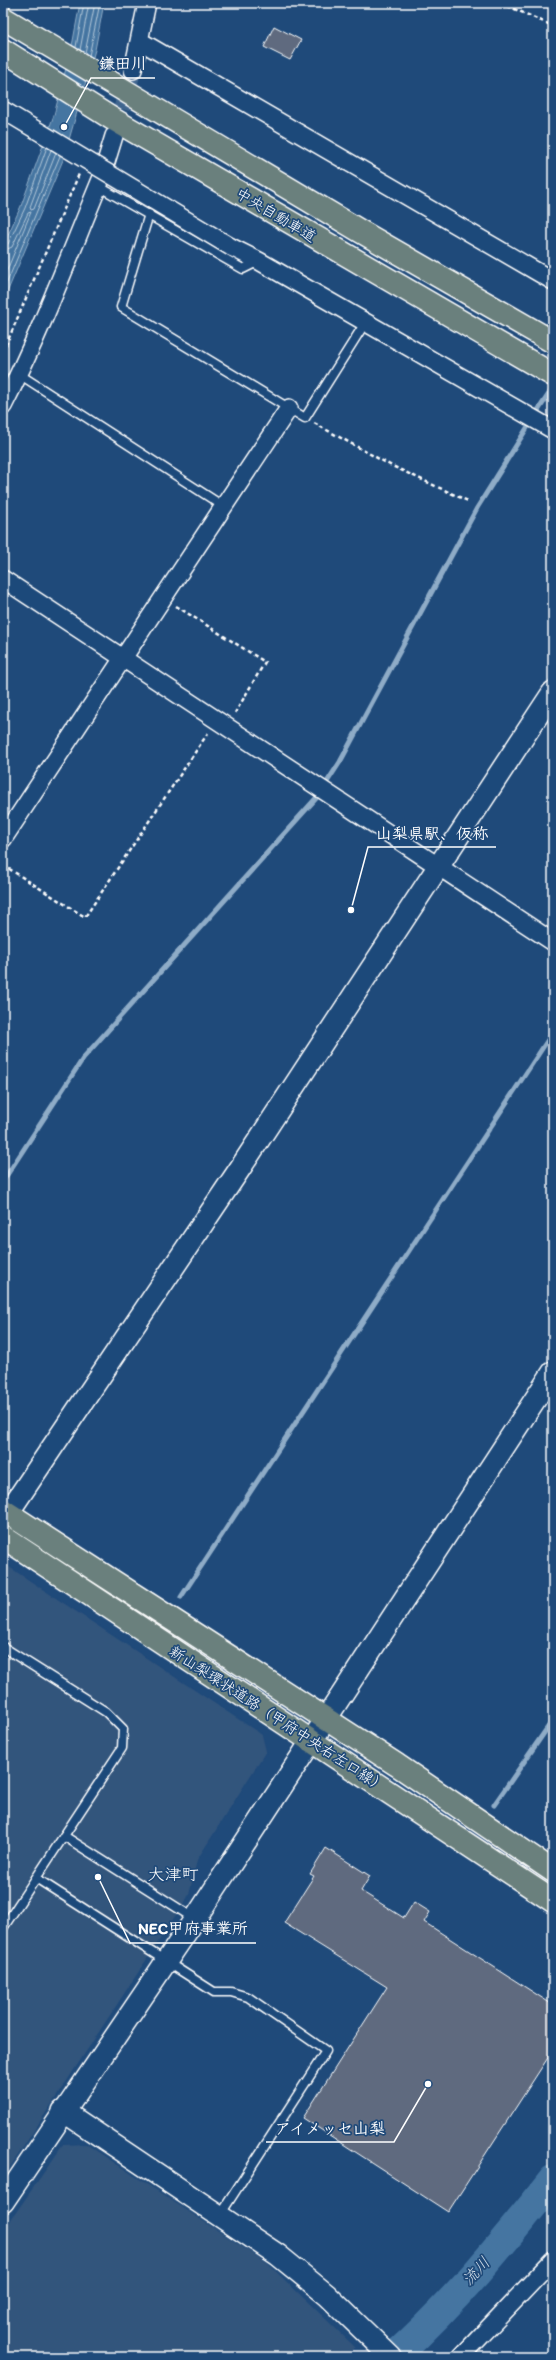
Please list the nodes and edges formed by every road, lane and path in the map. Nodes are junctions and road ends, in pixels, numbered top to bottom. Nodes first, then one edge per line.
1 (147, 3) edge
2 (501, 3) edge
3 (3, 18) edge
4 (553, 26) edge
5 (140, 40) junction
6 (3, 50) edge
7 (133, 70) tunnel mouth
8 (3, 110) edge
9 (113, 127) junction
10 (80, 172) dead end
11 (102, 175) junction
12 (148, 214) junction
13 (260, 261) junction
14 (553, 281) edge
15 (365, 322) junction
16 (553, 342) edge
17 (3, 352) edge
18 (19, 374) junction
19 (553, 375) edge
20 (3, 406) edge
21 (289, 408) junction
22 (305, 418) junction
23 (553, 430) edge
24 (468, 501) dead end
25 (223, 506) junction
26 (3, 579) edge
27 (162, 597) junction
28 (123, 657) junction
29 (553, 692) edge
30 (222, 723) junction
31 (3, 839) edge
32 (3, 865) edge
33 (438, 865) junction
34 (553, 942) edge
35 (553, 1372) edge
36 (5, 1512) edge
37 (3, 1537) edge
38 (3, 1647) edge
39 (325, 1719) junction
40 (310, 1741) junction
41 (64, 1836) junction
42 (553, 1871) edge
43 (36, 1878) junction
44 (553, 1901) edge
45 (195, 1919) junction
46 (3, 1928) edge
47 (166, 1960) junction
48 (63, 2111) junction
49 (3, 2202) edge
50 (220, 2216) junction
51 (553, 2260) edge
52 (384, 2350) edge
53 (461, 2357) edge

1 - 5 street
2 - 4 path
3 - 16 main road, 中央自動車道
5 - 7 street
5 - 14 street
6 - 9 main road, 中央自動車道
8 - 13 street, bridge
9 - 11 street
9 - 19 main road, 中央自動車道
10 - 17 path
11 - 12 lane
11 - 18 street
12 - 13 lane
12 - 21 lane
13 - 15 street
15 - 22 lane
15 - 23 street
18 - 20 street
18 - 25 lane
21 - 22 lane
21 - 25 street
22 - 24 path
25 - 27 street
26 - 28 street
27 - 28 street
27 - 30 path
28 - 30 street
28 - 31 street
29 - 33 street
30 - 32 path
30 - 33 street
33 - 34 street
33 - 36 street
35 - 39 street
36 - 39 main road, 新山梨環状道路（甲府中央右左口線）
37 - 40 main road, 新山梨環状道路（甲府中央右左口線）
38 - 41 lane
39 - 40 street
39 - 42 main road, 新山梨環状道路（甲府中央右左口線）
40 - 44 main road, 新山梨環状道路（甲府中央右左口線）
40 - 45 street
41 - 43 lane
41 - 45 lane
43 - 46 lane
43 - 47 lane
45 - 47 street
47 - 48 street
47 - 50 lane
48 - 49 street
48 - 50 street
50 - 52 street
51 - 53 street

